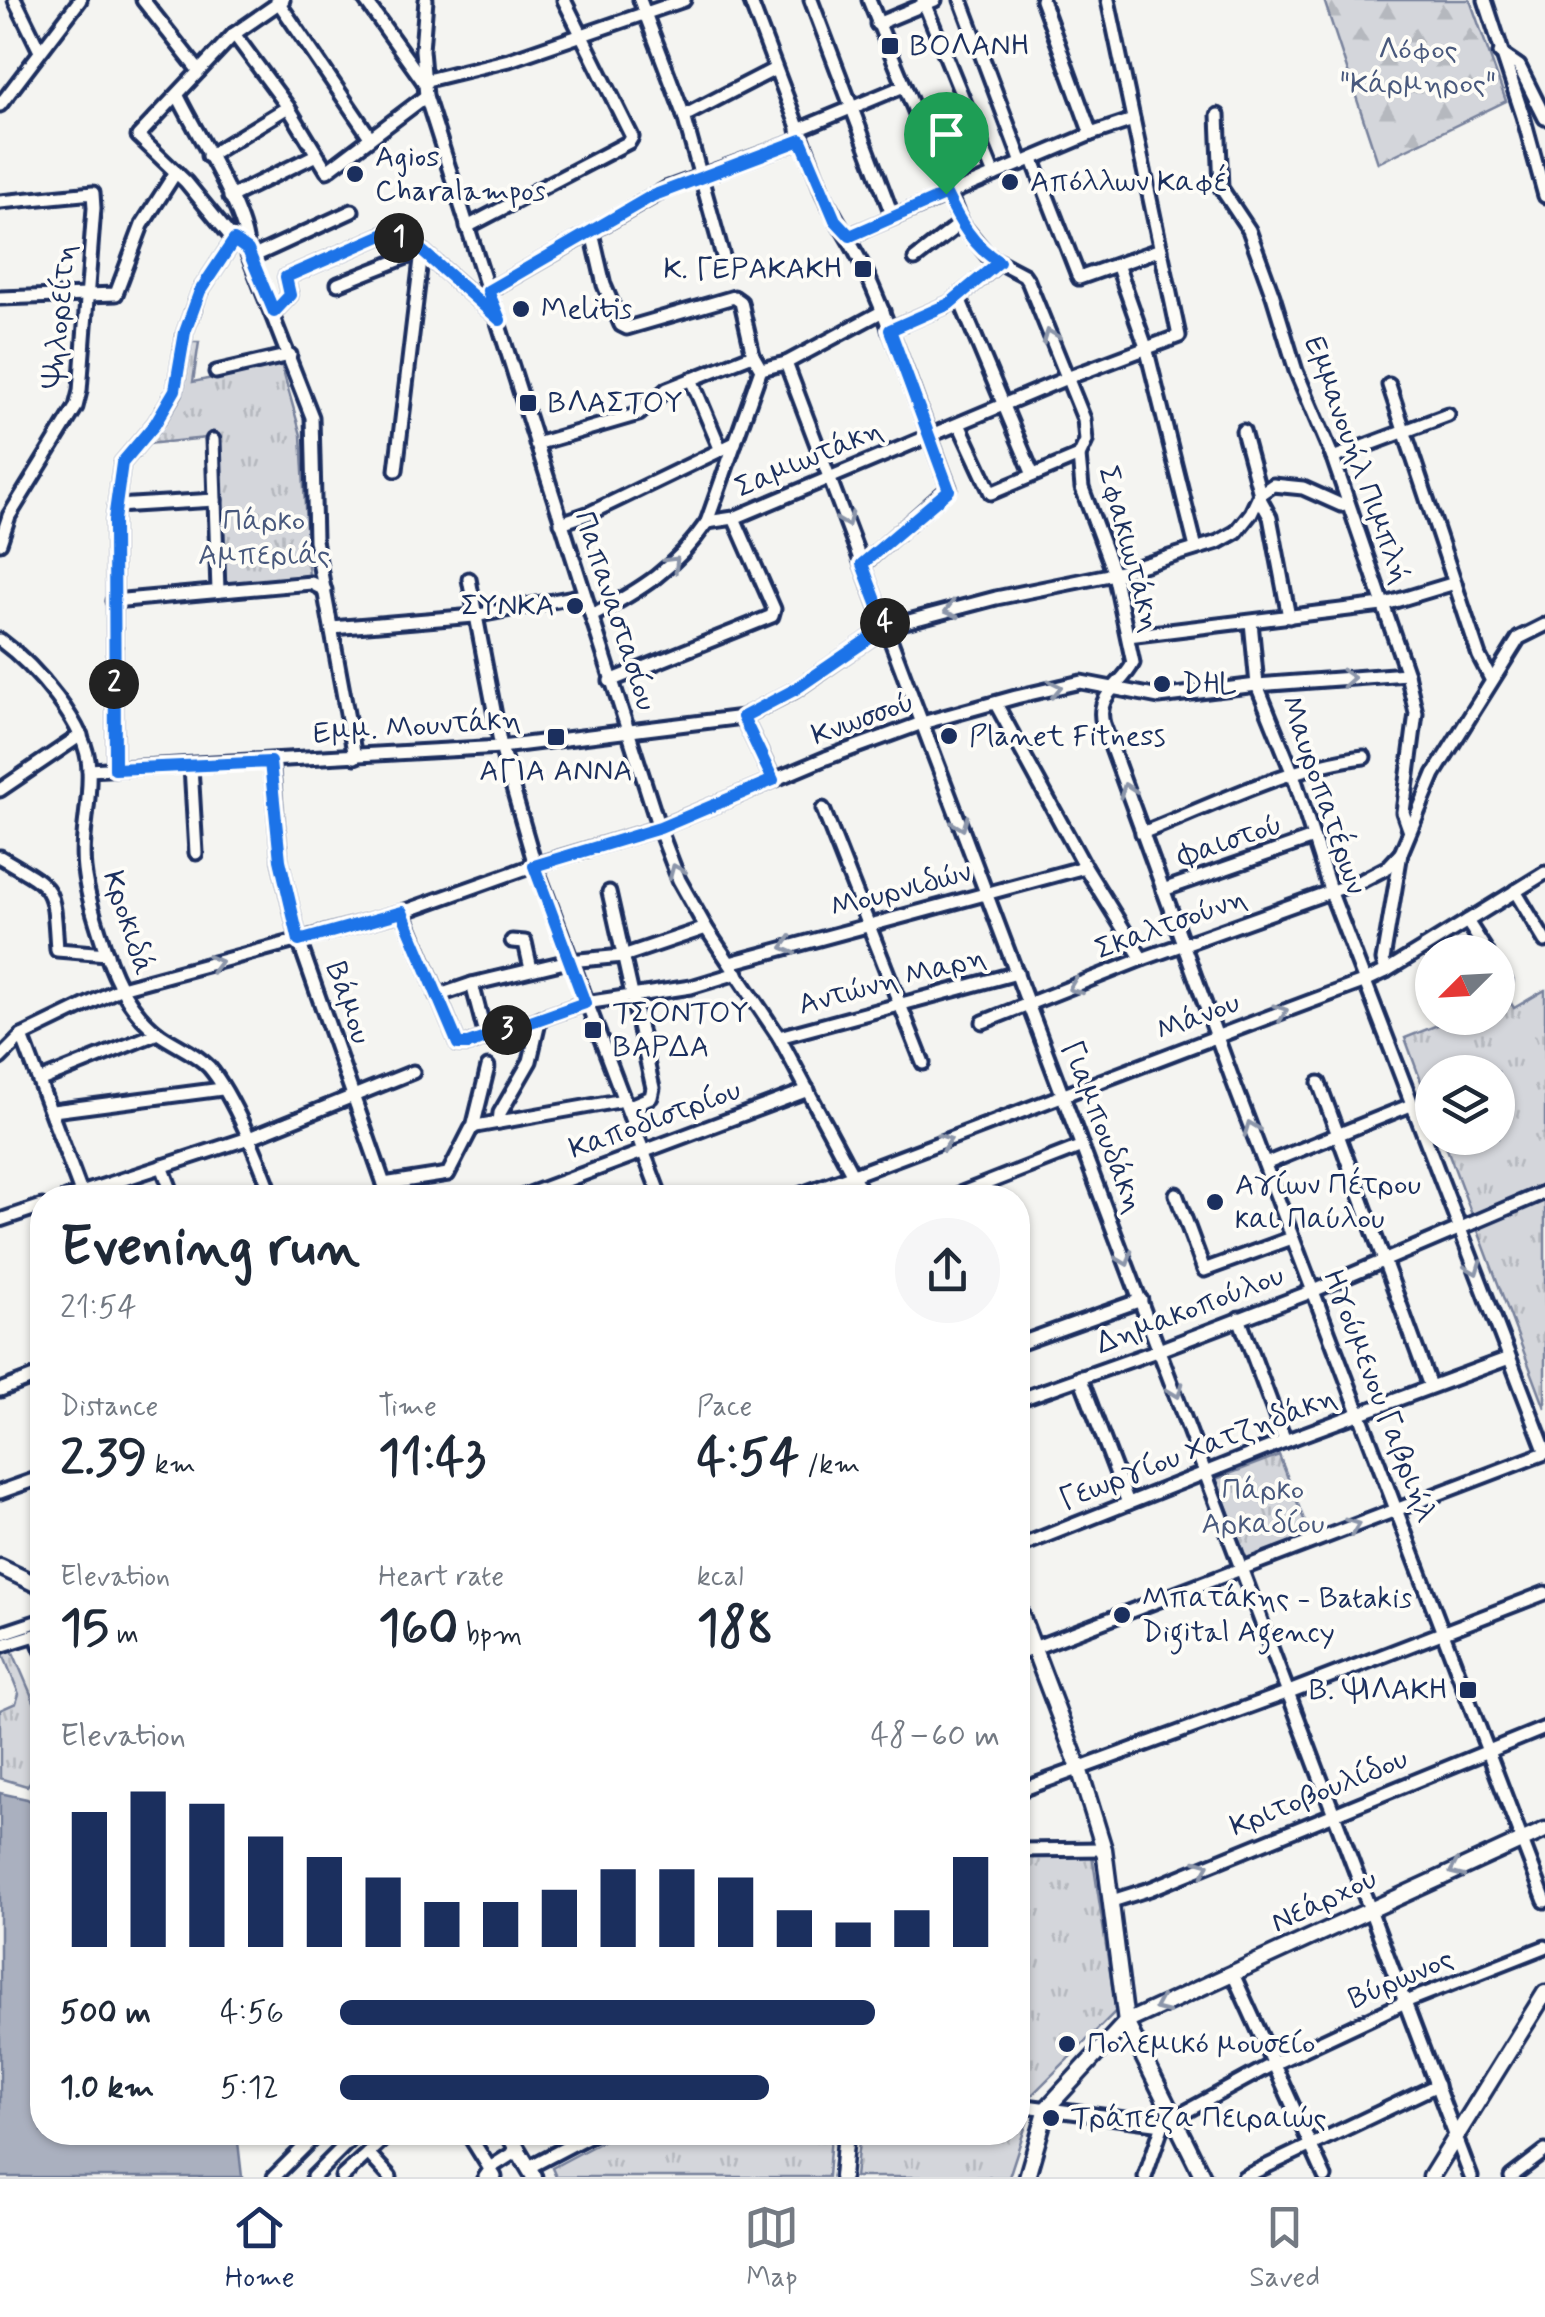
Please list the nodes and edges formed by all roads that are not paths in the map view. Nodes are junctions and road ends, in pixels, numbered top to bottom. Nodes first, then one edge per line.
1 (15, 0) edge
2 (80, 0) edge
3 (143, 0) edge
4 (365, 0) edge
5 (426, 0) edge
6 (564, 0) edge
7 (640, 0) edge
8 (684, 0) edge
9 (768, 0) edge
10 (811, 0) edge
11 (868, 0) edge
12 (960, 0) edge
13 (1042, 0) edge
14 (1108, 0) edge
15 (1485, 0) edge
16 (280, 1) edge
17 (927, 2) edge
18 (751, 3) edge
19 (644, 16) junction
20 (878, 24) junction
21 (234, 34) junction
22 (580, 36) junction
23 (40, 51) junction
24 (1500, 54) junction
25 (775, 70) junction
26 (199, 71) junction
27 (423, 81) junction
28 (904, 86) junction
29 (178, 96) junction
30 (426, 96) junction
31 (0, 105) edge
32 (288, 107) junction
33 (851, 109) junction
34 (1218, 115) dead end
35 (684, 116) junction
36 (1545, 118) edge
37 (1133, 120) junction
38 (1091, 134) junction
39 (800, 135) junction
40 (370, 137) junction
41 (316, 155) junction
42 (208, 156) junction
43 (1028, 162) junction
44 (176, 172) junction
45 (994, 175) junction
46 (702, 176) junction
47 (946, 194) junction
48 (1545, 196) edge
49 (230, 197) junction
50 (0, 202) edge
51 (352, 211) dead end
52 (894, 217) junction
53 (961, 223) junction
54 (468, 227) junction
55 (592, 234) junction
56 (850, 236) junction
57 (234, 240) junction
58 (1162, 249) junction
59 (422, 251) junction
60 (249, 254) junction
61 (915, 259) dead end
62 (724, 260) dead end
63 (999, 262) junction
64 (1118, 266) junction
65 (338, 284) dead end
66 (488, 291) junction
67 (88, 294) junction
68 (0, 298) edge
69 (958, 298) junction
70 (883, 311) junction
71 (274, 312) junction
72 (500, 320) junction
73 (890, 330) junction
74 (1146, 347) junction
75 (290, 355) junction
76 (753, 355) junction
77 (786, 363) junction
78 (761, 369) junction
79 (216, 372) dead end
80 (1067, 378) junction
81 (691, 379) junction
82 (1388, 386) dead end
83 (1005, 406) junction
84 (1448, 415) dead end
85 (959, 424) junction
86 (1243, 430) dead end
87 (1403, 432) junction
88 (929, 436) junction
89 (213, 440) dead end
90 (735, 443) junction
91 (536, 444) junction
92 (720, 448) junction
93 (1079, 456) junction
94 (1332, 458) junction
95 (396, 470) dead end
96 (1033, 475) junction
97 (830, 478) junction
98 (1260, 496) junction
99 (215, 500) junction
100 (1347, 504) junction
101 (116, 506) junction
102 (734, 518) junction
103 (707, 522) junction
104 (561, 524) junction
105 (0, 543) edge
106 (1196, 548) junction
107 (862, 564) junction
108 (1114, 574) junction
109 (470, 579) dead end
110 (1454, 583) junction
111 (218, 590) junction
112 (325, 590) junction
113 (584, 595) junction
114 (113, 600) junction
115 (1382, 605) junction
116 (474, 616) junction
117 (592, 616) junction
118 (1289, 617) junction
119 (1251, 622) junction
120 (1545, 625) edge
121 (886, 627) junction
122 (332, 628) junction
123 (1128, 636) junction
124 (0, 640) edge
125 (1407, 674) junction
126 (1491, 679) junction
127 (610, 681) junction
128 (1258, 685) junction
129 (1113, 688) junction
130 (996, 704) junction
131 (743, 717) junction
132 (922, 723) junction
133 (628, 733) junction
134 (81, 735) junction
135 (501, 747) junction
136 (355, 757) junction
137 (1364, 757) dead end
138 (270, 762) junction
139 (191, 766) junction
140 (115, 769) junction
141 (90, 770) junction
142 (1293, 774) junction
143 (773, 780) junction
144 (0, 790) edge
145 (823, 808) dead end
146 (660, 828) junction
147 (1409, 829) junction
148 (1142, 833) junction
149 (1313, 838) junction
150 (196, 853) dead end
151 (1400, 854) junction
152 (0, 857) edge
153 (534, 866) junction
154 (1085, 866) junction
155 (1545, 873) edge
156 (1163, 890) junction
157 (1515, 891) junction
158 (610, 892) dead end
159 (987, 893) junction
160 (1331, 893) junction
161 (402, 912) junction
162 (1467, 920) junction
163 (868, 924) junction
164 (706, 928) junction
165 (1476, 935) edge
166 (299, 941) junction
167 (512, 942) dead end
168 (1545, 942) edge
169 (1183, 946) junction
170 (107, 954) junction
171 (624, 956) junction
172 (1142, 960) junction
173 (569, 961) junction
174 (734, 968) junction
175 (531, 970) junction
176 (1386, 971) junction
177 (1017, 973) junction
178 (1363, 982) junction
179 (472, 984) junction
180 (121, 988) junction
181 (630, 994) junction
182 (436, 996) junction
183 (585, 1003) junction
184 (1029, 1005) junction
185 (898, 1007) junction
186 (540, 1018) junction
187 (983, 1022) dead end
188 (158, 1033) junction
189 (22, 1036) junction
190 (1216, 1036) junction
191 (779, 1037) junction
192 (486, 1038) junction
193 (0, 1058) edge
194 (923, 1064) dead end
195 (488, 1067) dead end
196 (413, 1072) dead end
197 (41, 1080) junction
198 (1319, 1084) dead end
199 (222, 1089) junction
200 (808, 1090) junction
201 (353, 1094) junction
202 (1064, 1097) junction
203 (625, 1104) junction
204 (1411, 1105) junction
205 (53, 1112) junction
206 (499, 1122) junction
207 (473, 1128) junction
208 (1338, 1136) junction
209 (249, 1138) junction
210 (1082, 1146) junction
211 (645, 1150) junction
212 (1265, 1164) junction
213 (162, 1166) junction
214 (854, 1175) junction
215 (384, 1184) joint
216 (79, 1185) edge
217 (110, 1185) edge
218 (169, 1185) edge
219 (269, 1185) edge
220 (553, 1185) edge
221 (657, 1185) edge
222 (827, 1185) edge
223 (859, 1185) edge
224 (982, 1185) edge
225 (1545, 1192) edge
226 (1176, 1194) dead end
227 (30, 1210) edge
228 (0, 1220) edge
229 (1458, 1227) junction
230 (1292, 1238) junction
231 (1384, 1260) junction
232 (1312, 1290) junction
233 (1141, 1300) junction
234 (1239, 1318) junction
235 (1030, 1340) edge
236 (1160, 1350) junction
237 (1509, 1358) junction
238 (1080, 1377) junction
239 (30, 1379) edge
240 (1430, 1386) junction
241 (0, 1390) edge
242 (1030, 1396) edge
243 (1361, 1412) junction
244 (1285, 1441) junction
245 (1545, 1452) edge
246 (1208, 1474) junction
247 (30, 1482) edge
248 (0, 1492) edge
249 (1128, 1504) junction
250 (1395, 1510) junction
251 (1030, 1541) edge
252 (0, 1566) edge
253 (1242, 1568) junction
254 (30, 1581) edge
255 (1545, 1593) edge
256 (30, 1624) edge
257 (1442, 1632) junction
258 (0, 1634) edge
259 (30, 1637) edge
260 (1030, 1640) edge
261 (0, 1646) edge
262 (1033, 1648) junction
263 (1030, 1649) edge
264 (1289, 1692) junction
265 (1545, 1728) edge
266 (1489, 1751) junction
267 (1080, 1768) junction
268 (1030, 1787) edge
269 (1335, 1813) junction
270 (1545, 1830) edge
271 (1523, 1840) junction
272 (1104, 1849) junction
273 (1030, 1850) edge
274 (1112, 1901) junction
275 (1545, 1901) edge
276 (1369, 1910) junction
277 (1545, 1946) edge
278 (1233, 1974) junction
279 (1545, 1993) edge
280 (1405, 2002) junction
281 (1126, 2022) junction
282 (1273, 2064) junction
283 (1437, 2085) junction
284 (1030, 2106) edge
285 (1047, 2108) junction
286 (1168, 2121) junction
287 (1457, 2136) junction
288 (306, 2145) edge
289 (345, 2145) edge
290 (376, 2145) edge
291 (474, 2145) edge
292 (515, 2145) edge
293 (575, 2145) edge
294 (845, 2145) edge
295 (1310, 2147) junction
296 (518, 2150) junction
297 (368, 2152) junction
298 (1545, 2152) edge
299 (532, 2172) edge
300 (490, 2174) edge
301 (274, 2177) edge
302 (313, 2177) edge
303 (342, 2177) edge
304 (390, 2177) edge
305 (842, 2177) edge
306 (1027, 2177) edge
307 (1145, 2177) edge
308 (1203, 2177) edge
309 (1244, 2177) edge
310 (1325, 2177) edge
311 (1431, 2177) edge
312 (1471, 2177) edge
313 (1510, 2177) edge

1 - 23 street
2 - 23 street
3 - 26 street
4 - 27 street
5 - 27 street, Παπαναστασίου
6 - 22 street
7 - 19 street
8 - 19 street
9 - 18 street
10 - 33 street
11 - 20 street, Σφακιωτάκη
12 - 43 street
13 - 38 street
14 - 37 street
15 - 24 street
16 - 21 street
16 - 40 street
17 - 20 street
17 - 45 street
18 - 25 street
19 - 22 street
19 - 35 street
20 - 28 street, Σφακιωτάκη
21 - 26 street
21 - 32 street
22 - 27 street
22 - 54 street
23 - 31 street
24 - 36 street
24 - 48 street
25 - 35 street
25 - 39 street
26 - 29 street
27 - 30 street, Παπαναστασίου
28 - 33 street
28 - 47 street, Σφακιωτάκη
29 - 42 street
29 - 44 street
30 - 40 street
30 - 54 street, Παπαναστασίου
32 - 41 street
32 - 42 street
33 - 39 street
33 - 52 street
34 - 94 street, Εµµανουήλ Πιµπλή
35 - 46 street
37 - 38 street
37 - 58 street
38 - 43 street
39 - 46 street
39 - 56 street
40 - 41 street
41 - 49 street
42 - 49 street
43 - 45 street
43 - 64 street
44 - 57 street
44 - 67 street
45 - 47 street
46 - 55 street
46 - 62 street
47 - 52 street
47 - 53 street, Σφακιωτάκη
49 - 60 street
50 - 67 street, Ψηλορείτη
51 - 60 street
52 - 56 street
53 - 61 street
53 - 63 street, Σφακιωτάκη
54 - 66 street, Παπαναστασίου
55 - 66 street
55 - 76 street
56 - 70 street
57 - 60 street
57 - 101 street
58 - 64 street
58 - 74 street, Σαμιωτάκη
59 - 65 street
59 - 71 street
59 - 72 street
59 - 95 street
60 - 71 street
63 - 69 street
80 -> 63 street, Σφακιωτάκη
64 - 74 street
66 - 72 street, Παπαναστασίου
67 - 68 street
67 - 105 street, Ψηλορείτη
69 - 73 street
69 - 83 street
70 - 73 street
70 - 77 street
71 - 75 street
72 - 91 street, Παπαναστασίου
73 - 88 street
74 - 80 street, Σαμιωτάκη
74 - 106 street
75 - 79 street
75 - 112 street
76 - 78 street
76 - 81 street
77 - 78 street
77 - 97 street, Γιαμπουδάκη
78 - 90 street
80 - 83 street, Σαμιωτάκη
80 - 93 street, Σφακιωτάκη
81 - 91 street
81 - 92 street
82 - 87 street
83 - 85 street, Σαμιωτάκη
83 - 96 street
84 - 87 street
85 - 88 street, Σαμιωτάκη
85 - 96 street
86 - 98 street
87 - 94 street
87 - 110 street
88 - 97 street, Σαμιωτάκη
88 - 107 street
89 - 99 street
90 - 92 street
90 - 103 street
91 - 104 street, Παπαναστασίου
92 - 104 street
93 - 96 street
93 - 108 street, Σφακιωτάκη
94 - 100 street, Εµµανουήλ Πιµπλή
97 - 102 street, Σαμιωτάκη
97 -> 107 street, Γιαμπουδάκη
98 - 100 street
98 - 106 street, Εμμ. Μουντάκη
98 - 118 street
99 - 101 street
99 - 111 street
100 - 115 street, Εµµανουήλ Πιµπλή
101 - 114 street
102 - 103 street, Σαμιωτάκη
102 - 127 street
117 -> 103 street
104 - 113 street, Παπαναστασίου
106 - 108 street, Εμμ. Μουντάκη
107 - 121 street, Γιαμπουδάκη
108 -> 121 street, Εμμ. Μουντάκη
108 - 123 street, Σφακιωτάκη
109 - 116 street
110 - 115 street
110 - 126 street
111 - 112 street
111 - 114 street
112 - 122 street
113 - 116 street
113 - 117 street, Παπαναστασίου
114 - 140 street
115 - 118 street
115 - 125 street, Εµµανουήλ Πιµπλή
116 - 122 street
116 - 135 street
117 - 127 street, Παπαναστασίου
118 - 119 street
119 - 123 street
119 - 128 street, Μαυροπατέρων
120 - 126 street
121 - 131 street, Εμμ. Μουντάκη
121 - 132 street, Γιαμπουδάκη
122 - 136 street
123 - 129 street, Σφακιωτάκη
124 - 134 street, Κροκιδά
128 -> 125 street, Κνωσσού
125 - 147 street, Εµµανουήλ Πιµπλή
126 - 147 street
127 - 133 street, Παπαναστασίου
128 - 129 street, Κνωσσού
128 - 142 street, Μαυροπατέρων
130 -> 129 street, Κνωσσού
148 -> 129 street, Ηγούμενου Γαβριήλ
130 - 132 street, Κνωσσού
130 - 154 street
131 - 133 street, Εμμ. Μουντάκη
131 - 143 street
132 - 143 street, Κνωσσού
132 -> 159 street, Γιαμπουδάκη
133 - 135 street, Εμμ. Μουντάκη
133 - 146 street, Παπαναστασίου
134 - 141 street, Κροκιδά
134 - 144 street
135 - 136 street, Εμμ. Μουντάκη
135 - 153 street
136 - 138 street, Εμμ. Μουντάκη
137 - 142 street
138 - 139 street, Εμμ. Μουντάκη
138 - 166 street, Βάμου
139 - 140 street, Εμμ. Μουντάκη
139 - 150 street
140 - 141 street, Εμμ. Μουντάκη
141 - 170 street, Κροκιδά
142 - 148 street
142 - 149 street, Μαυροπατέρων
143 - 146 street, Κνωσσού
145 - 163 street
146 - 153 street, Κνωσσού
164 -> 146 street, Παπαναστασίου
147 - 151 street
148 - 156 street, Ηγούμενου Γαβριήλ
149 - 156 street, Φαιστού
149 - 160 street, Μαυροπατέρων
151 - 160 street, Σκαλτσούνη
151 - 176 street
152 - 170 street
153 - 161 street, Κνωσσού
153 - 173 street
154 - 159 street, Μουρνιδών
154 - 172 street
155 - 157 street, Μάνου
156 - 169 street, Ηγούμενου Γαβριήλ
157 - 162 street, Μάνου
157 - 168 street
158 - 171 street
159 - 163 street, Μουρνιδών
159 - 177 street, Γιαμπουδάκη
160 - 169 street, Σκαλτσούνη
160 - 178 street, Μαυροπατέρων
161 - 166 street, Κνωσσού
161 - 182 street
162 - 165 street
162 - 176 street, Μάνου
163 -> 174 street, Μουρνιδών
163 - 185 street
164 - 171 street
164 - 174 street, Παπαναστασίου
180 -> 166 street, Κνωσσού
166 - 201 street, Βάμου
167 - 175 street
169 - 172 street, Σκαλτσούνη
169 - 190 street, Ηγούμενου Γαβριήλ
170 - 180 street, Κροκιδά
171 - 173 street
171 - 181 street
172 -> 184 street, Σκαλτσούνη
173 - 175 street
173 - 183 street
174 - 181 street, Μουρνιδών
174 - 191 street, Παπαναστασίου
175 - 179 street
176 - 178 street, Μάνου
177 - 184 street, Γιαμπουδάκη
177 - 185 street, Αντώνη Μαρη
190 -> 178 street, Μάνου
178 - 204 street, Μαυροπατέρων
179 - 182 street
179 - 192 street
180 - 188 street, Κροκιδά
180 - 189 street, Κνωσσού
181 - 183 street, Μουρνιδών
181 - 203 street
182 - 192 street
183 - 186 street, Μουρνιδών
183 - 203 street
184 - 187 street, Σκαλτσούνη
184 - 202 street, Γιαμπουδάκη
185 - 191 street, Αντώνη Μαρη
185 - 194 street
186 - 192 street, Μουρνιδών
186 - 206 street
188 - 197 street
188 - 199 street, Κροκιδά
189 - 193 street, Κνωσσού
189 - 197 street
190 - 202 street, Μάνου
212 -> 190 street, Ηγούμενου Γαβριήλ
191 - 200 street, Παπαναστασίου
195 - 207 street
196 - 201 street
197 - 205 street
198 - 208 street
199 - 205 street
199 - 209 street, Κροκιδά
200 - 211 street, Καποδιστρίου
200 - 214 street, Παπαναστασίου
201 - 209 street
201 - 215 street, Βάμου
202 - 210 street, Γιαμπουδάκη
214 -> 202 street, Μάνου
203 - 206 street
203 - 211 street
204 - 208 street
204 - 229 street, Μαυροπατέρων
205 - 216 street
206 - 207 street
207 - 215 street
208 - 212 street
208 - 231 street
209 - 213 street
209 - 219 street, Κροκιδά
210 - 224 street
210 -> 233 street, Γιαμπουδάκη
211 - 220 street, Καποδιστρίου
211 - 221 street
212 - 230 street, Ηγούμενου Γαβριήλ
213 - 217 street
213 - 218 street
214 - 222 street, Μάνου
214 - 223 street, Παπαναστασίου
225 - 229 street, Δημακοπούλου
226 - 230 street
227 - 228 street
229 - 231 street, Δημακοπούλου
229 -> 237 street, Μαυροπατέρων
230 - 232 street, Ηγούμενου Γαβριήλ
231 - 232 street, Δημακοπούλου
231 - 240 street
232 - 234 street, Δημακοπούλου
232 - 243 street, Ηγούμενου Γαβριήλ
233 - 235 street
233 - 236 street, Γιαμπουδάκη
234 - 236 street, Δημακοπούλου
234 - 244 street
236 - 238 street, Δημακοπούλου
236 -> 246 street, Γιαμπουδάκη
237 - 240 street, Γεωργίου Χατζηδάκη
237 - 245 street, Μαυροπατέρων
238 - 242 street, Δημακοπούλου
238 - 249 street
239 - 241 street
240 - 243 street, Γεωργίου Χατζηδάκη
243 - 244 street, Γεωργίου Χατζηδάκη
243 - 250 street, Ηγούμενου Γαβριήλ
244 - 246 street, Γεωργίου Χατζηδάκη
245 - 250 street
246 - 249 street, Γεωργίου Χατζηδάκη
246 - 253 street, Γιαμπουδάκη
247 - 248 street
249 - 251 street, Γεωργίου Χατζηδάκη
253 -> 250 street
250 - 257 street, Ηγούμενου Γαβριήλ
252 - 254 main road
253 - 262 street
253 - 264 street, Γιαμπουδάκη
255 - 257 street
256 - 258 street
257 - 264 street
257 - 266 street, Ηγούμενου Γαβριήλ
259 - 261 street
260 - 262 main road
262 - 263 street
262 - 267 main road
264 - 267 street
264 - 269 street, Γιαμπουδάκη
265 - 266 street, Κριτοβουλίδου
266 - 269 street, Κριτοβουλίδου
266 - 271 street, Ηγούμενου Γαβριήλ
267 - 268 street
267 - 272 main road
274 -> 269 street, Κριτοβουλίδου
269 - 276 street, Γιαμπουδάκη
270 - 271 main road, Νεάρχου
271 - 275 street, Ηγούμενου Γαβριήλ
271 -> 276 main road, Νεάρχου
272 - 273 street
272 - 274 main road
274 - 281 main road
276 - 278 main road, Νεάρχου
276 - 280 street, Γιαμπουδάκη
277 - 280 street, Βύρωνος
278 -> 281 main road, Νεάρχου
278 - 282 street
279 - 287 main road
280 - 282 street, Βύρωνος
280 - 283 street, Γιαμπουδάκη
281 - 285 main road
281 - 286 main road
282 - 286 street, Βύρωνος
282 - 295 street
283 - 287 street, Γιαμπουδάκη
283 - 295 street
284 - 285 street
285 - 286 street
285 - 306 main road
286 - 307 street
286 - 308 main road
287 - 311 main road
287 - 312 street, Γιαμπουδάκη
288 - 301 street
289 - 302 street
290 - 297 street
291 - 300 street
292 - 296 main road
293 - 299 street
294 - 305 main road
295 - 309 street
295 - 310 street
296 - 299 main road
296 - 300 street
297 - 303 street
297 - 304 street
298 - 313 street

